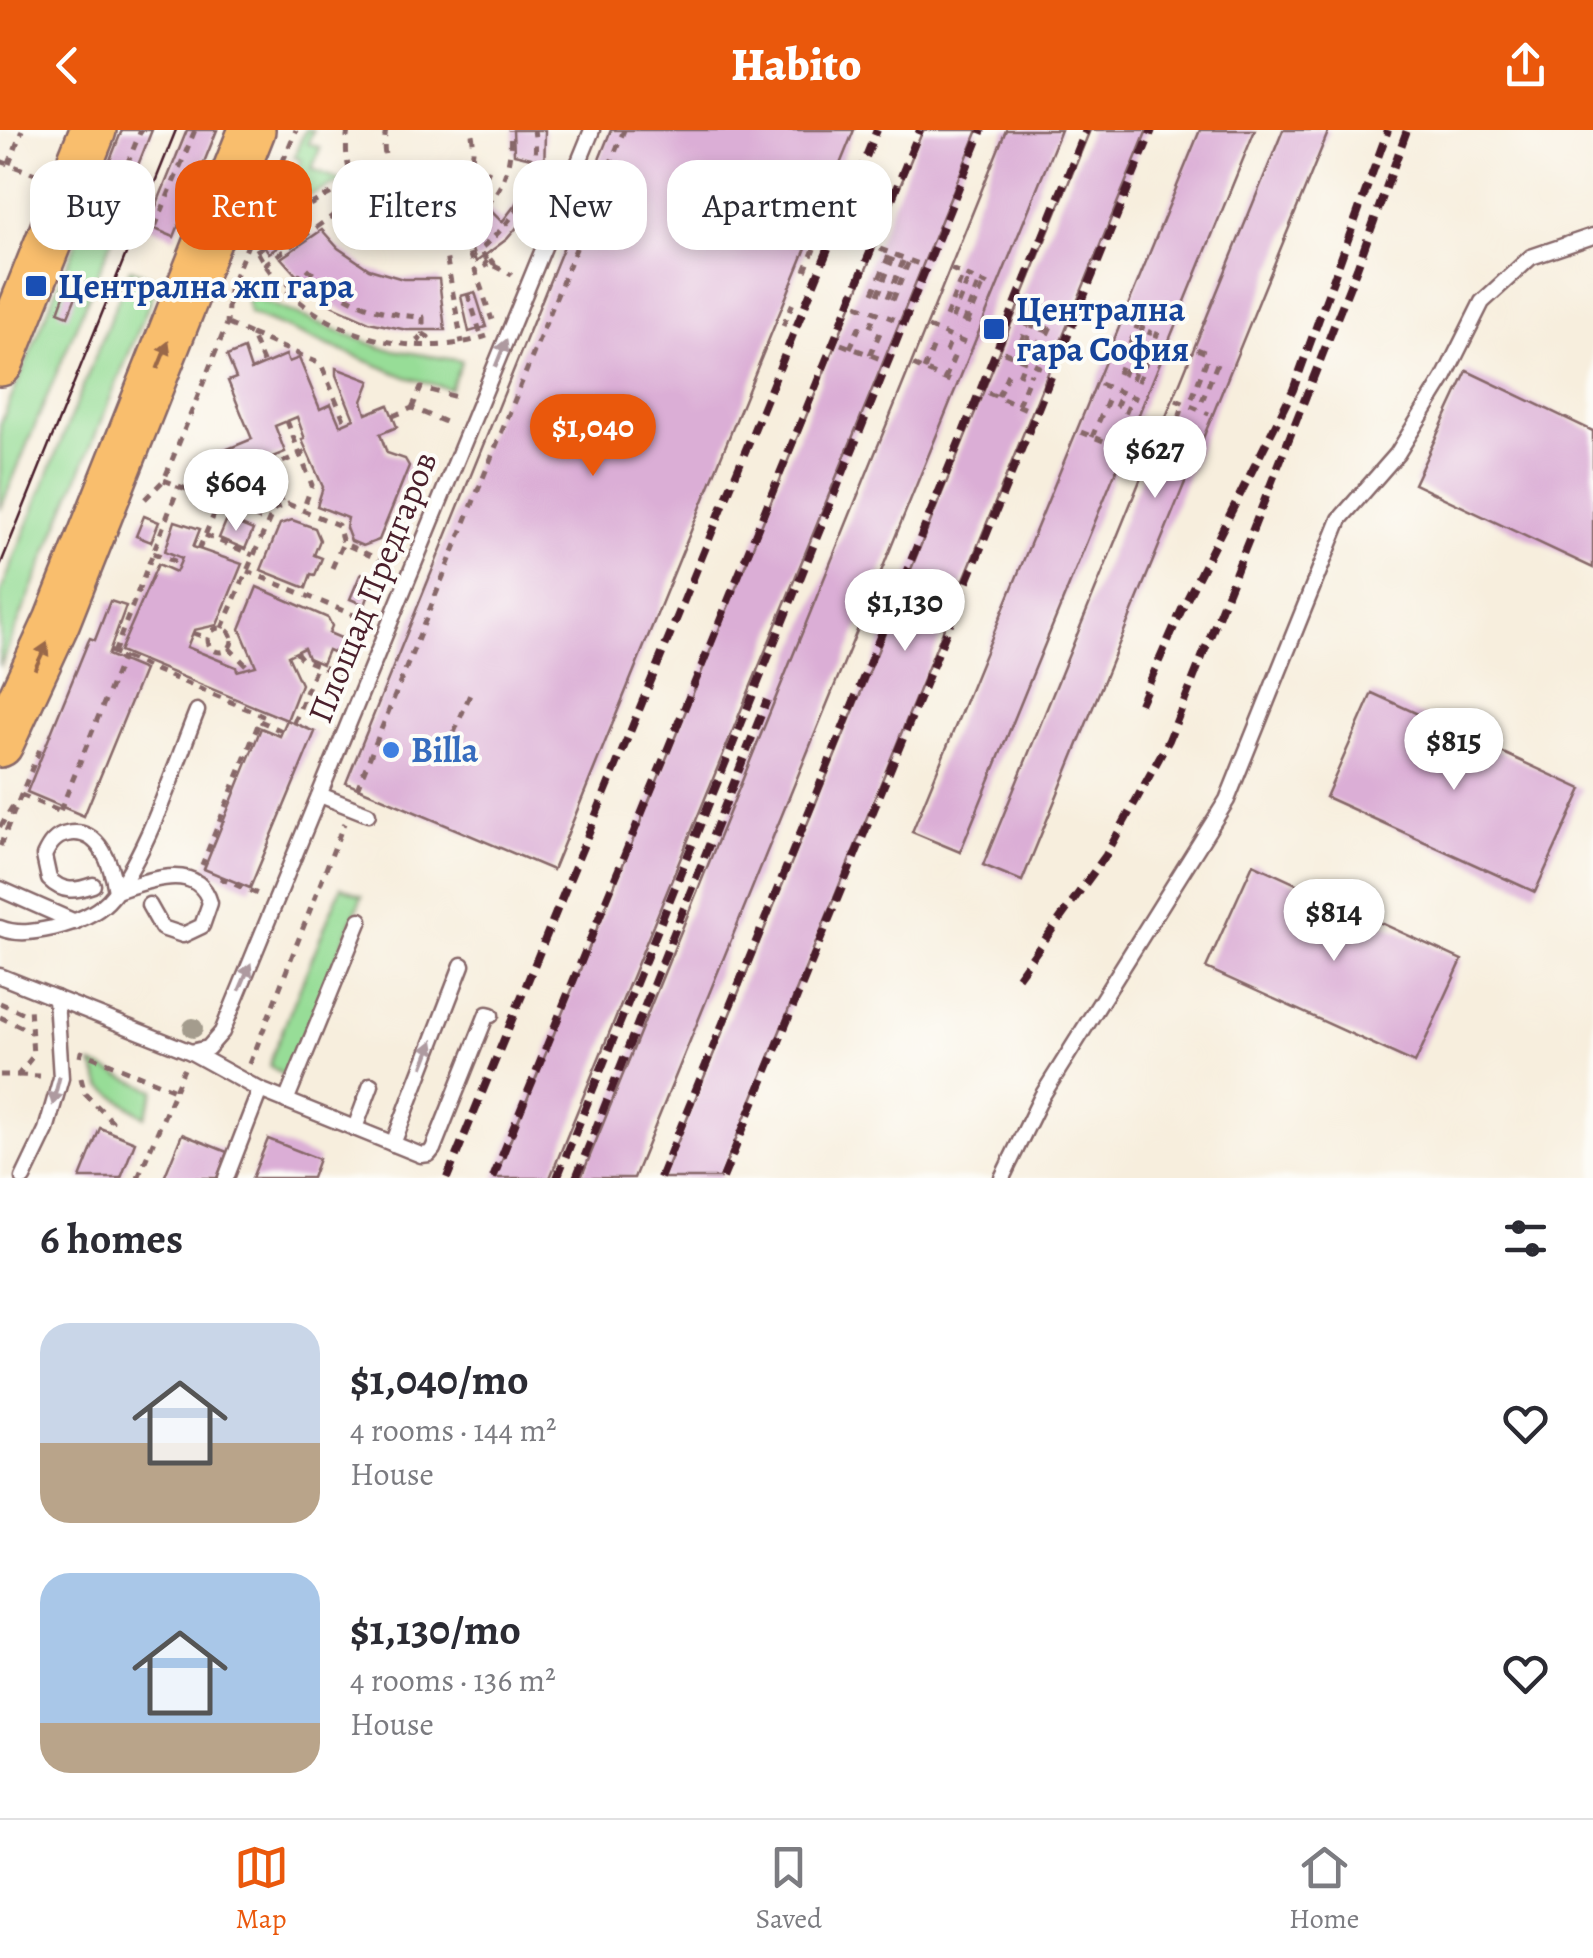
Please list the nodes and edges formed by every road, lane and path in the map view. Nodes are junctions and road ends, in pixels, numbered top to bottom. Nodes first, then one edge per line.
1 (22, 130) edge
2 (93, 130) edge
3 (141, 130) edge
4 (194, 130) edge
5 (252, 130) edge
6 (296, 130) edge
7 (348, 130) edge
8 (386, 130) edge
9 (471, 130) edge
10 (510, 130) edge
11 (534, 130) edge
12 (592, 130) edge
13 (624, 130) edge
14 (129, 160) edge
15 (284, 160) edge
16 (348, 160) edge
17 (385, 160) edge
18 (472, 160) edge
19 (612, 160) edge
20 (9, 164) dead end
21 (493, 194) edge
22 (332, 216) edge
23 (155, 227) dead end
24 (1593, 236) edge
25 (446, 250) edge
26 (468, 250) edge
27 (576, 250) edge
28 (816, 250) edge
29 (882, 250) edge
30 (256, 251) edge
31 (892, 254) junction
32 (907, 260) junction
33 (919, 264) dead end
34 (264, 265) junction
35 (951, 270) dead end
36 (806, 271) dead end
37 (512, 275) dead end
38 (966, 276) junction
39 (982, 282) junction
40 (993, 287) dead end
41 (287, 289) junction
42 (468, 294) dead end
43 (876, 294) dead end
44 (795, 298) dead end
45 (890, 299) dead end
46 (1026, 299) dead end
47 (1039, 304) junction
48 (857, 305) dead end
49 (1054, 311) junction
50 (876, 312) junction
51 (1066, 316) dead end
52 (949, 318) dead end
53 (862, 320) dead end
54 (896, 320) dead end
55 (1126, 320) dead end
56 (492, 322) dead end
57 (227, 324) dead end
58 (965, 324) dead end
59 (1140, 325) junction
60 (782, 326) dead end
61 (870, 326) dead end
62 (883, 326) dead end
63 (928, 327) dead end
64 (1155, 331) junction
65 (251, 334) junction
66 (1167, 336) dead end
67 (952, 337) junction
68 (462, 343) junction
69 (935, 343) dead end
70 (1023, 343) dead end
71 (841, 344) dead end
72 (970, 344) dead end
73 (424, 346) junction
74 (850, 348) junction
75 (1039, 348) dead end
76 (1196, 349) dead end
77 (957, 350) dead end
78 (946, 352) dead end
79 (1004, 352) dead end
80 (1209, 354) junction
81 (870, 355) junction
82 (1218, 359) junction
83 (880, 360) dead end
84 (1025, 361) junction
85 (0, 363) edge
86 (264, 364) dead end
87 (1230, 364) dead end
88 (912, 366) dead end
89 (1010, 367) dead end
90 (1045, 369) dead end
91 (924, 370) junction
92 (1032, 374) dead end
93 (1120, 375) dead end
94 (1020, 376) dead end
95 (945, 379) junction
96 (1135, 381) dead end
97 (954, 383) dead end
98 (1100, 384) dead end
99 (988, 393) dead end
100 (1122, 393) junction
101 (998, 397) junction
102 (461, 398) dead end
103 (1108, 398) dead end
104 (1192, 398) dead end
105 (1140, 400) dead end
106 (1176, 400) dead end
107 (1202, 402) dead end
108 (1184, 404) junction
109 (1129, 405) dead end
110 (1018, 406) junction
111 (1116, 407) dead end
112 (412, 408) junction
113 (1029, 410) dead end
114 (1209, 414) dead end
115 (393, 416) dead end
116 (1179, 418) dead end
117 (287, 421) dead end
118 (346, 422) dead end
119 (450, 424) dead end
120 (1193, 425) dead end
121 (1080, 432) dead end
122 (1092, 437) junction
123 (1112, 444) junction
124 (1121, 448) dead end
125 (303, 453) junction
126 (1152, 458) dead end
127 (1176, 467) junction
128 (268, 468) dead end
129 (1186, 471) dead end
130 (164, 480) dead end
131 (179, 486) junction
132 (224, 486) dead end
133 (202, 496) junction
134 (219, 502) junction
135 (303, 510) junction
136 (268, 523) junction
137 (205, 535) junction
138 (342, 544) junction
139 (199, 549) dead end
140 (153, 553) junction
141 (254, 556) junction
142 (180, 563) dead end
143 (391, 565) dead end
144 (332, 568) dead end
145 (247, 571) junction
146 (299, 593) junction
147 (294, 604) dead end
148 (368, 622) dead end
149 (222, 628) junction
150 (193, 634) dead end
151 (208, 638) junction
152 (229, 648) junction
153 (296, 652) dead end
154 (124, 656) junction
155 (317, 665) junction
156 (248, 668) dead end
157 (345, 676) dead end
158 (471, 692) dead end
159 (198, 711) dead end
160 (260, 721) junction
161 (294, 723) dead end
162 (282, 731) dead end
163 (0, 744) edge
164 (448, 747) dead end
165 (320, 795) junction
166 (350, 807) junction
167 (60, 812) junction
168 (368, 814) dead end
169 (78, 819) dead end
170 (0, 827) edge
171 (92, 885) dead end
172 (0, 889) edge
173 (116, 891) junction
174 (277, 902) junction
175 (150, 905) dead end
176 (360, 920) dead end
177 (75, 922) junction
178 (0, 928) edge
179 (462, 964) dead end
180 (0, 976) edge
181 (30, 988) junction
182 (56, 998) junction
183 (0, 1003) edge
184 (491, 1014) dead end
185 (31, 1017) junction
186 (0, 1018) edge
187 (32, 1032) junction
188 (192, 1052) junction
189 (0, 1075) edge
190 (244, 1081) junction
191 (371, 1085) dead end
192 (176, 1090) junction
193 (260, 1090) junction
194 (286, 1100) junction
195 (355, 1128) junction
196 (108, 1131) dead end
197 (393, 1144) junction
198 (22, 1178) edge
199 (138, 1178) edge
200 (226, 1178) edge
201 (1002, 1178) edge

1 - 20 path
2 - 85 main road
3 - 14 path
4 - 23 path
163 -> 5 main road
6 - 15 path
7 - 16 path
8 - 17 path
9 - 18 path
10 - 21 path
11 - 37 path
165 -> 12 lane, Площад Предгаров
13 - 19 path
22 - 34 path
24 - 201 lane
25 - 68 path
26 - 56 path
27 - 166 path
28 - 36 path
29 - 31 path
30 - 34 path
31 - 32 path
31 - 43 path
32 - 33 path
32 - 45 path
34 - 41 path
35 - 38 path
38 - 39 path
38 - 52 path
39 - 40 path
39 - 58 path
41 - 73 path
41 - 73 path
42 - 68 path
44 - 60 path
46 - 47 path
47 - 49 path
47 - 70 path
48 - 50 path
49 - 51 path
49 - 75 path
50 - 54 path
50 - 61 path
53 - 74 path
55 - 59 path
57 - 65 path
59 - 64 path
59 - 93 path
62 - 81 path
63 - 67 path
64 - 66 path
64 - 96 path
65 - 86 path
65 - 118 path
67 - 72 path
67 - 78 path
68 - 73 path
69 - 91 path
71 - 74 path
74 - 81 path
76 - 80 path
77 - 95 path
79 - 84 path
80 - 82 path
80 - 104 path
81 - 83 path
82 - 87 path
82 - 107 path
84 - 90 path
84 - 94 path
88 - 91 path
89 - 101 path
91 - 95 path
92 - 110 path
95 - 97 path
98 - 100 path
99 - 101 path
100 - 105 path
100 - 111 path
101 - 110 path
102 - 112 path
103 - 122 path
106 - 108 path
108 - 114 path
108 - 116 path
109 - 123 path
110 - 113 path
112 - 115 path
112 - 119 path
117 - 125 path
120 - 127 path
121 - 122 path
122 - 123 path
123 - 124 path
125 - 128 path
125 - 135 path
126 - 127 path
127 - 129 path
130 - 131 path
131 - 133 path
131 - 140 path
132 - 133 path
133 - 134 path
134 - 136 path
134 - 137 path
135 - 136 path
135 - 138 path
136 - 141 path
137 - 139 path
137 - 141 path
138 - 143 path
138 - 144 path
140 - 142 path
140 - 154 path
141 - 145 path
145 - 146 path
145 - 149 path
146 - 147 path
146 - 148 path
149 - 151 path
149 - 152 path
150 - 151 path
151 - 152 path
152 - 156 path
153 - 155 path
154 - 160 path
154 - 167 path
155 - 157 path
155 - 161 path
158 - 164 path
159 - 173 lane
160 - 162 path
160 - 174 path
165 - 166 lane
165 - 174 lane, Площад Предгаров
166 - 168 lane
166 - 190 path
167 - 169 path
167 - 170 path
171 - 173 lane
172 - 177 lane
173 - 175 lane
173 - 177 lane
188 -> 174 lane, Площад Предгаров
176 - 194 lane
177 - 178 lane
197 -> 179 lane
180 - 181 lane
181 - 182 lane
181 - 185 path
182 - 188 lane
182 -> 198 lane
183 - 185 path
184 - 197 lane
185 - 187 path
186 - 187 path
187 - 189 path
188 - 190 lane
188 - 192 path
190 - 193 lane
191 - 195 lane
192 - 196 path
192 - 199 path
193 - 194 lane
193 - 200 lane
194 - 195 lane
195 - 197 lane

